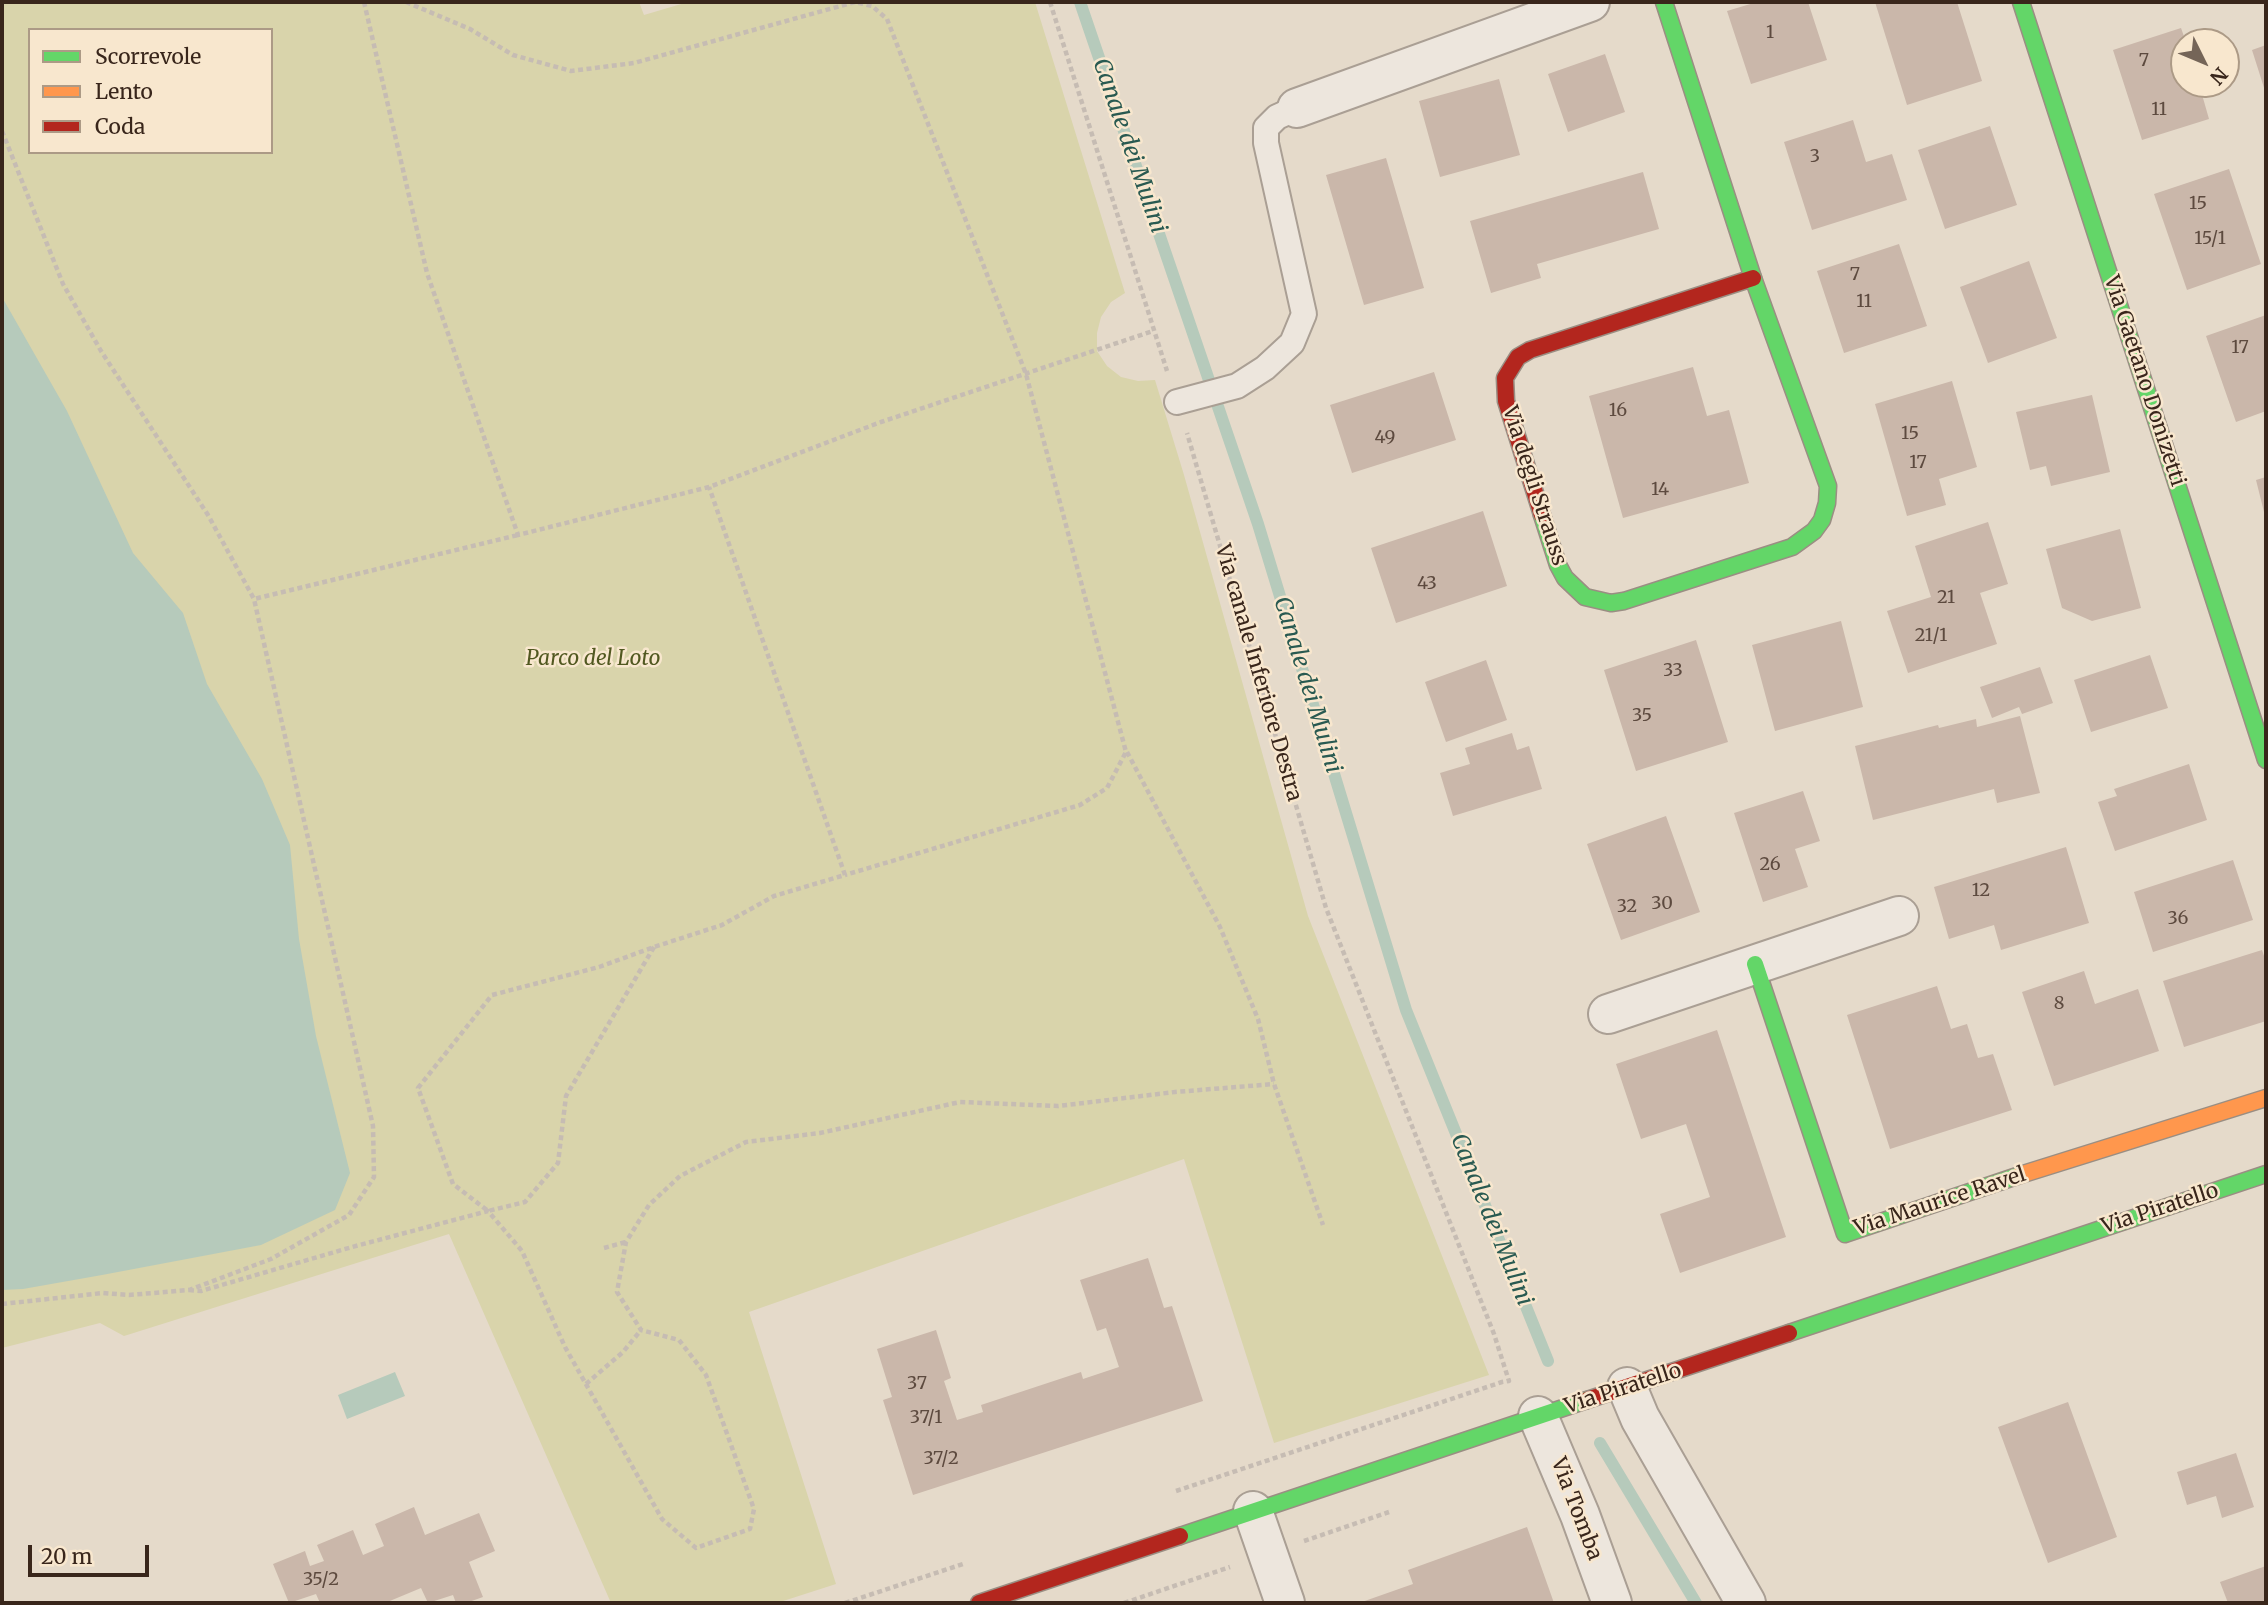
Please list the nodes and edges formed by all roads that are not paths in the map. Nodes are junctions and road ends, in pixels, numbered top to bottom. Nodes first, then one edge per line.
1 (1590, 2) edge
2 (1664, 2) edge
3 (2021, 2) edge
4 (1297, 108) joint
5 (1754, 278) junction
6 (1177, 402) road end
7 (2266, 760) edge
8 (1899, 916) dead end
9 (1755, 964) junction
10 (1608, 1014) dead end
11 (2266, 1098) edge
12 (2266, 1174) edge
13 (1627, 1387) junction
14 (1538, 1416) junction
15 (1253, 1511) junction
16 (979, 1603) edge
17 (1285, 1603) edge
18 (1612, 1603) edge
19 (1746, 1603) edge

1 - 4 street
2 - 5 street, Via degli Strauss
3 - 7 street, Via Gaetano Donizetti
4 - 6 lane
5 - 5 street, Via degli Strauss
8 - 9 street
9 - 10 street
9 - 11 street, Via Maurice Ravel
12 - 13 street, Via Piratello
13 - 14 street, Via Piratello
13 - 19 street
14 - 15 street, Via Piratello
14 - 18 street, Via Tomba
15 - 16 street, Via Piratello
15 - 17 street

